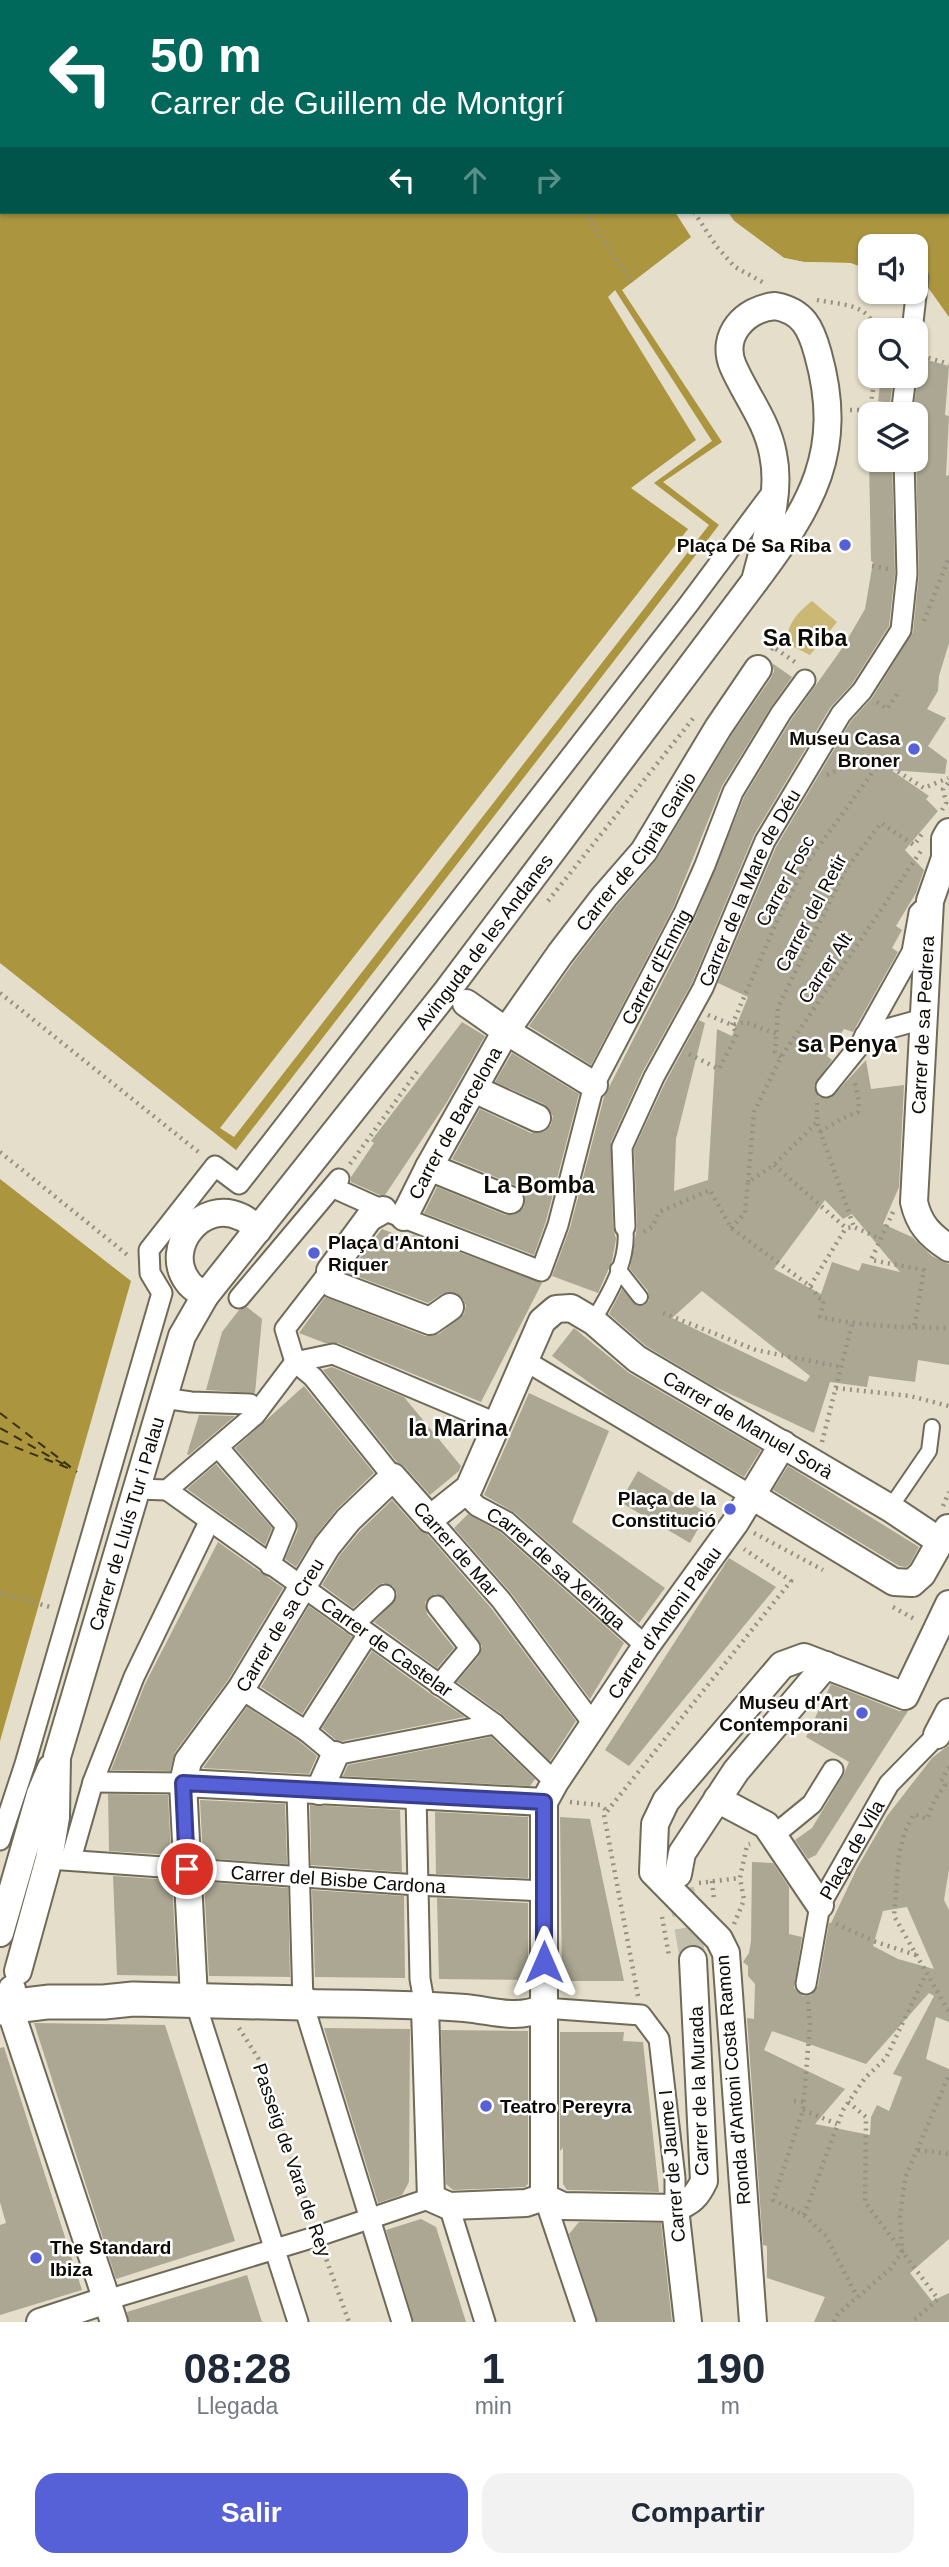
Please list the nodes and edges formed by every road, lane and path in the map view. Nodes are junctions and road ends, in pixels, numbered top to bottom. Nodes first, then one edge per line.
1 (585, 214) edge
2 (695, 214) edge
3 (632, 282) dead end
4 (765, 284) dead end
5 (811, 299) dead end
6 (871, 318) edge
7 (928, 358) edge
8 (949, 364) edge
9 (904, 472) edge
10 (776, 487) junction
11 (949, 557) edge
12 (755, 581) junction
13 (901, 630) junction
14 (758, 668) dead end
15 (805, 680) dead end
16 (698, 712) dead end
17 (881, 761) junction
18 (813, 764) junction
19 (948, 778) edge
20 (936, 832) edge
21 (918, 856) dead end
22 (930, 901) junction
23 (544, 906) dead end
24 (0, 993) edge
25 (466, 1003) dead end
26 (923, 1019) junction
27 (732, 1026) junction
28 (506, 1031) junction
29 (776, 1034) junction
30 (865, 1035) junction
31 (672, 1045) junction
32 (427, 1058) dead end
33 (781, 1058) junction
34 (845, 1063) junction
35 (594, 1085) junction
36 (826, 1087) joint
37 (474, 1089) junction
38 (537, 1118) dead end
39 (817, 1122) junction
40 (820, 1132) junction
41 (0, 1152) edge
42 (774, 1165) junction
43 (215, 1166) junction
44 (429, 1167) junction
45 (335, 1181) junction
46 (748, 1182) junction
47 (915, 1182) junction
48 (510, 1200) dead end
49 (393, 1213) junction
50 (855, 1227) junction
51 (731, 1228) junction
52 (846, 1228) junction
53 (258, 1230) junction
54 (626, 1235) junction
55 (880, 1238) junction
56 (949, 1248) edge
57 (618, 1269) junction
58 (150, 1273) junction
59 (331, 1278) junction
60 (810, 1286) junction
61 (205, 1296) junction
62 (640, 1297) dead end
63 (239, 1298) dead end
64 (450, 1307) dead end
65 (663, 1313) dead end
66 (593, 1321) junction
67 (852, 1324) junction
68 (914, 1328) junction
69 (949, 1328) edge
70 (524, 1360) junction
71 (295, 1362) junction
72 (841, 1367) junction
73 (836, 1388) junction
74 (163, 1398) junction
75 (949, 1406) edge
76 (253, 1410) junction
77 (496, 1423) junction
78 (932, 1427) dead end
79 (783, 1444) junction
80 (218, 1447) junction
81 (816, 1464) junction
82 (393, 1477) junction
83 (136, 1489) junction
84 (167, 1490) junction
85 (463, 1492) junction
86 (752, 1496) junction
87 (890, 1508) junction
88 (430, 1518) junction
89 (209, 1522) junction
90 (735, 1523) junction
91 (945, 1534) edge
92 (270, 1565) junction
93 (830, 1574) dead end
94 (302, 1588) junction
95 (0, 1593) edge
96 (385, 1595) dead end
97 (949, 1604) edge
98 (437, 1606) dead end
99 (890, 1606) dead end
100 (69, 1612) junction
101 (923, 1624) dead end
102 (361, 1629) junction
103 (646, 1646) junction
104 (827, 1665) junction
105 (439, 1685) junction
106 (241, 1689) junction
107 (943, 1723) edge
108 (495, 1724) junction
109 (594, 1725) junction
110 (306, 1731) junction
111 (335, 1755) junction
112 (57, 1757) junction
113 (949, 1767) edge
114 (833, 1770) dead end
115 (93, 1782) junction
116 (183, 1783) junction
117 (308, 1791) junction
118 (549, 1792) junction
119 (415, 1795) junction
120 (717, 1799) junction
121 (606, 1810) dead end
122 (774, 1835) junction
123 (11, 1846) edge
124 (60, 1859) junction
125 (187, 1869) junction
126 (299, 1876) junction
127 (667, 1878) junction
128 (740, 1878) junction
129 (417, 1885) junction
130 (544, 1891) junction
131 (8, 1902) junction
132 (36, 1907) junction
133 (819, 1909) junction
134 (0, 1933) edge
135 (730, 1935) dead end
136 (919, 1956) junction
137 (681, 1961) joint
138 (926, 1974) junction
139 (806, 1984) joint
140 (7, 1991) edge
141 (194, 1998) junction
142 (235, 1999) junction
143 (303, 2003) junction
144 (425, 2007) junction
145 (544, 2008) junction
146 (949, 2012) edge
147 (949, 2075) edge
148 (794, 2101) dead end
149 (805, 2102) junction
150 (848, 2102) junction
151 (803, 2110) junction
152 (837, 2124) junction
153 (918, 2150) junction
154 (949, 2154) edge
155 (544, 2197) junction
156 (440, 2202) junction
157 (675, 2208) junction
158 (804, 2215) junction
159 (368, 2218) junction
160 (317, 2236) junction
161 (274, 2248) junction
162 (902, 2252) junction
163 (857, 2297) junction
164 (111, 2311) edge
165 (40, 2322) edge
166 (298, 2322) edge
167 (349, 2322) edge
168 (402, 2322) edge
169 (485, 2322) edge
170 (586, 2322) edge
171 (688, 2322) edge
172 (753, 2322) edge
173 (834, 2322) edge
174 (912, 2322) edge

1 - 3 path
2 - 4 path
5 - 6 path
7 - 8 path
9 - 13 street, Carrer de la Mare de Déu
10 - 12 street, Avinguda de les Andanes
10 - 12 street, Avinguda de les Andanes
10 - 43 street
11 - 13 path
12 - 53 street, Avinguda de les Andanes
13 - 18 street, Carrer de la Mare de Déu
14 - 28 street, Carrer de Ciprià Garijo
15 - 35 street, Carrer d'Enmig
16 - 23 path
17 - 18 path
17 - 19 path
17 - 27 path, Carrer Fosc
18 - 31 street, Carrer de la Mare de Déu
20 - 22 street, Carrer de sa Pedrera
20 - 29 path, Carrer del Retir
21 - 33 path, Carrer Alt
22 - 26 street, Carrer de sa Pedrera
22 - 30 street
24 - 43 path
25 - 28 street
26 - 30 street
26 - 47 street, Carrer de sa Pedrera
27 - 29 path
27 - 31 path, Carrer Fosc
28 - 35 street
28 - 37 street, Carrer de Barcelona
29 - 33 path, Carrer del Retir
30 - 34 street
31 - 54 street, Carrer de la Mare de Déu
32 - 45 path
33 - 46 path, Carrer Alt
34 - 36 street
34 - 40 path
35 - 49 street, Carrer d'Enmig
36 - 39 path
37 - 38 street
37 - 44 street, Carrer de Barcelona
39 - 40 path
39 - 42 path
40 - 50 path
41 - 58 path
42 - 46 path
42 - 52 path
43 - 58 street
44 - 48 street
44 - 49 street, Carrer de Barcelona
45 - 49 street
45 - 63 street
46 - 51 path, Carrer Alt
47 - 55 path
47 - 56 street, Carrer de sa Pedrera
49 - 59 street
50 - 52 path
50 - 55 path
51 - 54 path
51 - 60 path
52 - 60 path
53 - 61 street, Avinguda de les Andanes
53 - 61 street
54 - 57 lane, Carrer de la Mare de Déu
55 - 68 path
57 - 62 lane
57 - 66 lane, Carrer de la Mare de Déu
58 - 100 street
59 - 64 street
59 - 71 street
60 - 67 path
61 - 74 street, Carrer de Lluís Tur i Palau
65 - 72 path
66 - 70 street, Carrer de Manuel Sorà
66 - 79 street, Carrer de Manuel Sorà
67 - 68 path
67 - 72 path
68 - 69 path
70 - 77 street
70 - 86 street
71 - 76 street
71 - 77 street
71 - 82 street, Carrer de Mar
72 - 73 path
73 - 75 path
73 - 81 path
74 - 76 street
74 - 83 street, Carrer de Lluís Tur i Palau
76 - 80 street
77 - 85 street
78 - 87 lane
79 - 81 street, Carrer de Manuel Sorà
79 - 86 street, Carrer d'Antoni Palau
80 - 84 street
80 - 92 street
81 - 87 street, Carrer de Manuel Sorà
82 - 88 street, Carrer de Mar
82 - 94 street, Carrer de sa Creu
83 - 84 street
83 - 112 street, Carrer de Lluís Tur i Palau
84 - 89 street, Carrer de Lluís Tur i Palau
85 - 88 street
85 - 103 street, Carrer de sa Xeringa
86 - 90 street, Carrer d'Antoni Palau
86 - 91 street
87 - 91 street, Carrer de Manuel Sorà
88 - 109 street, Carrer de Mar
89 - 92 street, Carrer de Castelar
89 - 115 street, Carrer de Lluís Tur i Palau
90 - 93 path
90 - 103 street, Carrer d'Antoni Palau
92 - 94 street, Carrer de Castelar
94 - 102 street, Carrer de Castelar
94 - 106 street, Carrer de sa Creu
95 - 100 path
96 - 102 street
97 - 104 street
98 - 105 street
99 - 101 path
100 - 123 street
102 - 105 street, Carrer de Castelar
102 - 110 street
103 - 109 street, Carrer d'Antoni Palau
104 - 120 street
104 - 127 street
105 - 108 street, Carrer de Castelar
106 - 110 street
106 - 116 street, Carrer de sa Creu
107 - 133 street, Plaça de Vila
108 - 111 street
108 - 118 street, Carrer de Castelar
109 - 118 street, Carrer d'Antoni Palau
110 - 111 street
111 - 117 street
112 - 123 street, Carrer de Lluís Tur i Palau
112 - 124 street, Carrer de Lluís Tur i Palau
113 - 136 path
114 - 122 street
115 - 116 street
115 - 124 street, Carrer de Lluís Tur i Palau
116 - 117 street
116 - 125 street
117 - 119 street
117 - 126 street
118 - 119 street
118 - 121 path
118 - 130 street
119 - 129 street
120 - 122 street
120 - 127 street
122 - 128 path
122 - 133 street
123 - 124 street
123 - 131 street, Carrer de Lluís Tur i Palau
124 - 125 street, Carrer del Bisbe Cardona
124 - 132 street, Carrer de Lluís Tur i Palau
125 - 126 street, Carrer del Bisbe Cardona
125 - 141 street
126 - 129 street, Carrer del Bisbe Cardona
126 - 143 street
127 - 128 path
127 - 137 path
127 - 172 street, Ronda d'Antoni Costa Ramon
128 - 135 path
129 - 130 street, Carrer del Bisbe Cardona
129 - 144 street
130 - 145 street
131 - 132 street
131 - 134 street, Carrer de Lluís Tur i Palau
132 - 140 street, Carrer de Lluís Tur i Palau
133 - 136 path
133 - 139 street, Plaça de Vila
136 - 138 path
137 - 157 street, Carrer de la Murada
138 - 146 path
138 - 150 path
139 - 149 path
140 - 141 street
140 - 164 street
141 - 142 street
141 - 161 street
142 - 143 street
142 - 160 path, Passeig de Vara de Rey
143 - 144 street
143 - 159 street
144 - 145 street
144 - 156 street
145 - 155 street
145 - 157 street, Carrer de Jaume I
147 - 153 path
148 - 149 path
149 - 151 path
150 - 152 path
150 - 162 path
151 - 152 path
151 - 158 path
152 - 158 path
153 - 154 path
153 - 162 path
155 - 156 street
155 - 157 street
155 - 170 street
156 - 159 street
156 - 169 street
157 - 171 street, Carrer de Jaume I
158 - 163 path
159 - 160 street
159 - 168 street
160 - 161 street
160 - 167 path, Passeig de Vara de Rey
161 - 164 street
161 - 166 street
162 - 163 path
162 - 174 path
163 - 173 path
164 - 165 street

